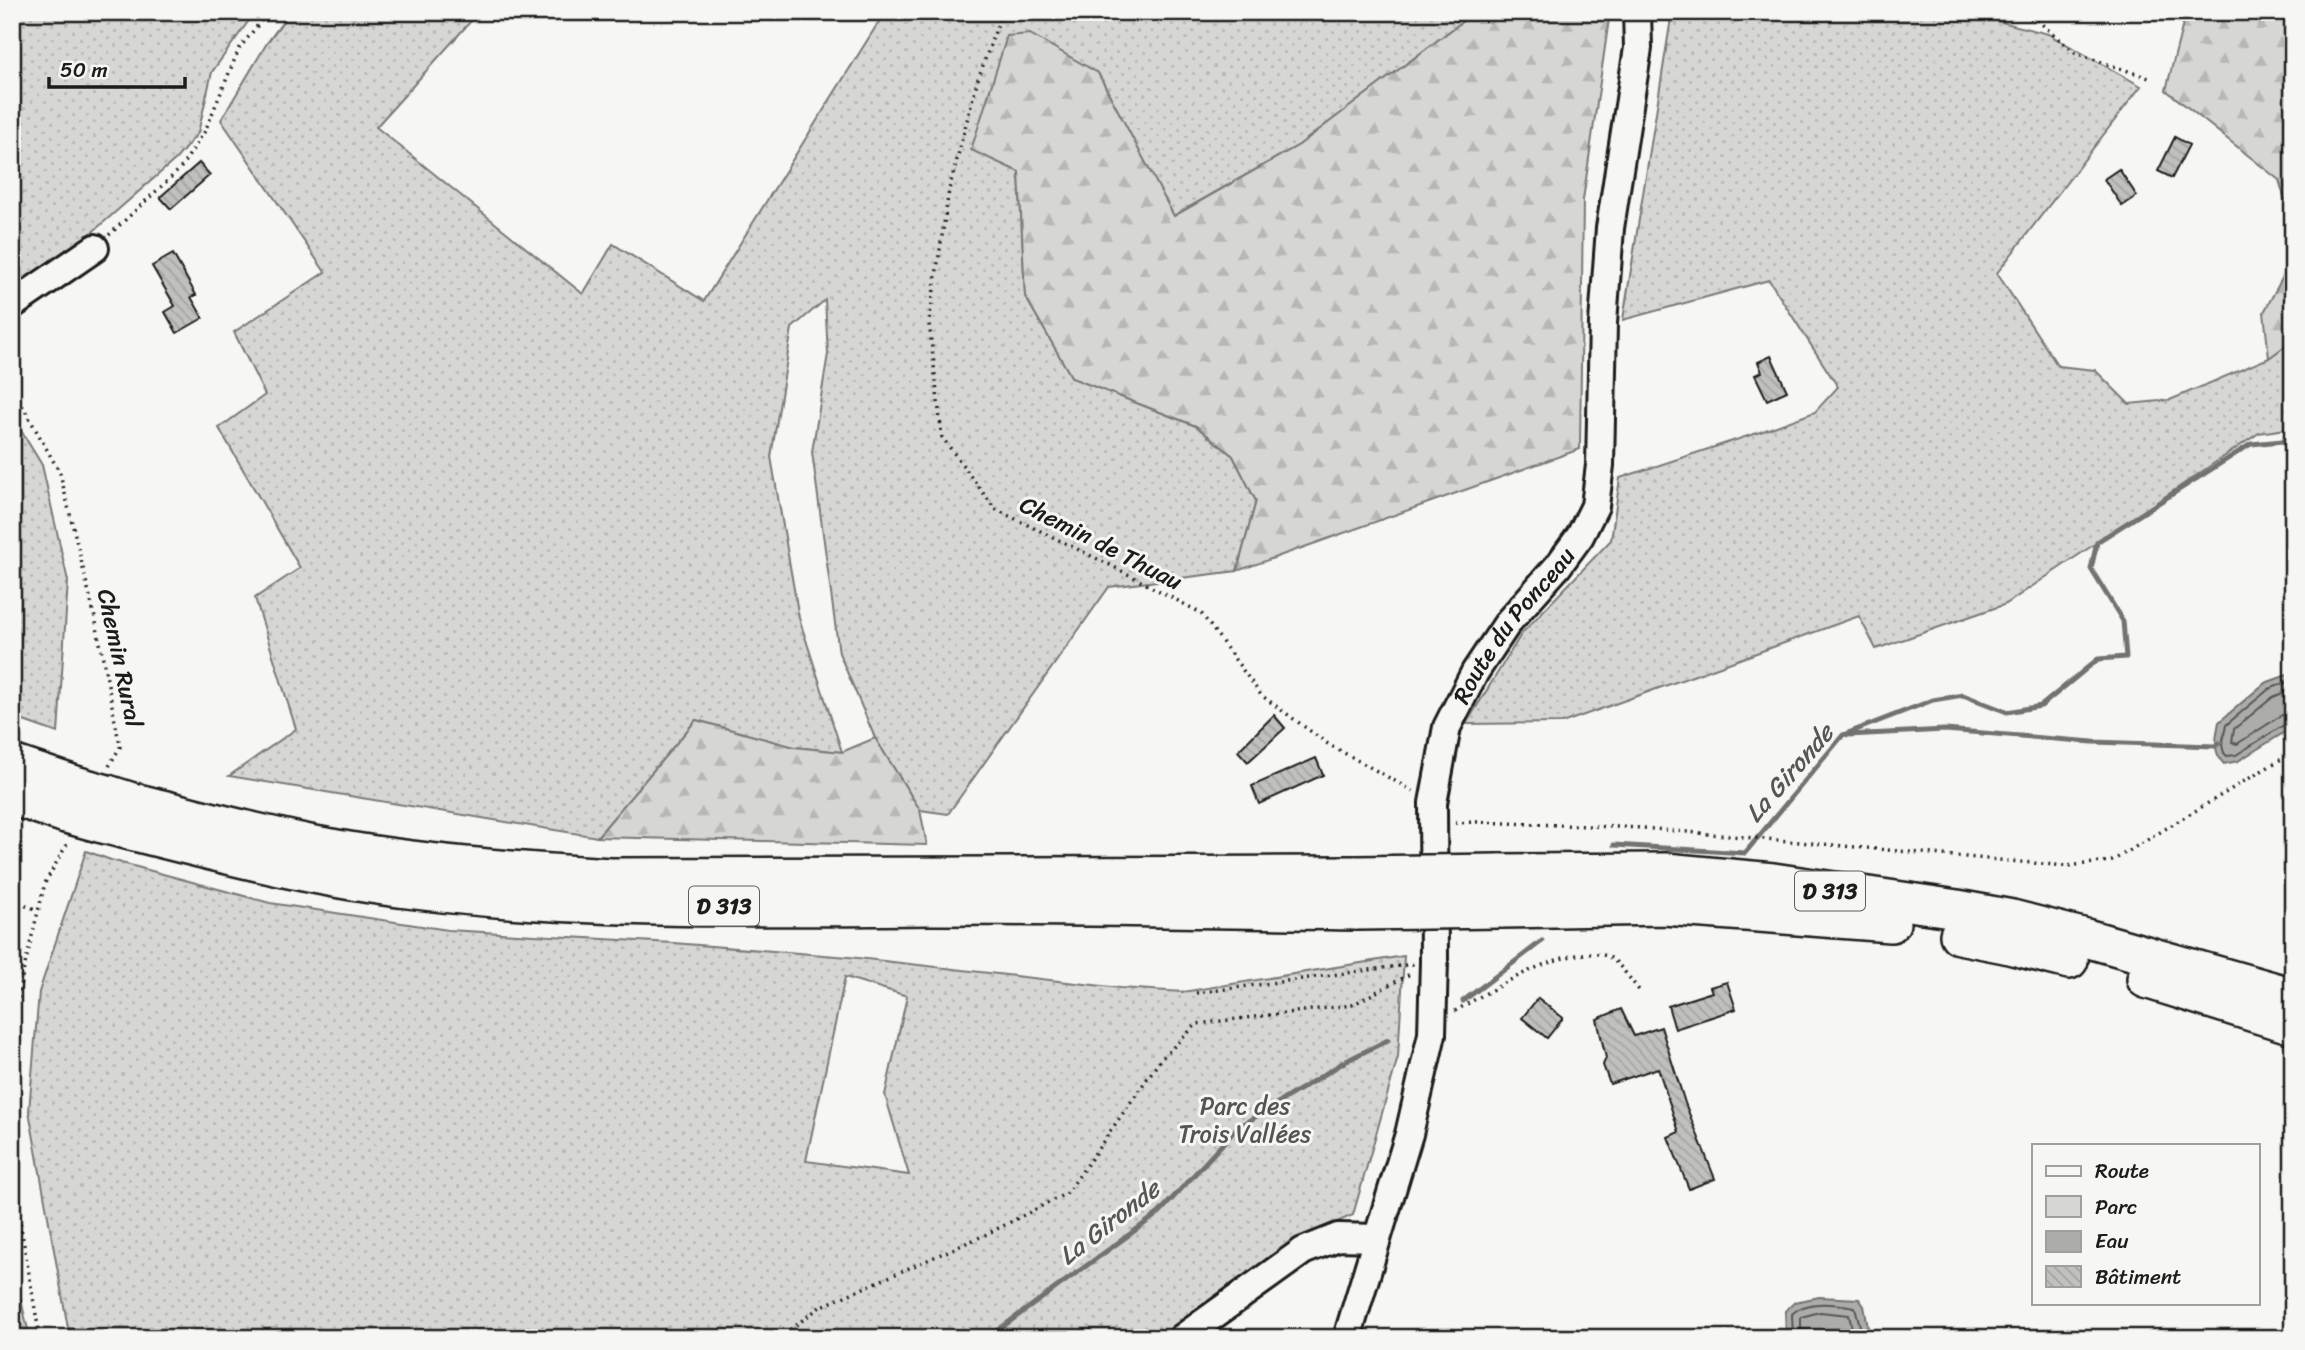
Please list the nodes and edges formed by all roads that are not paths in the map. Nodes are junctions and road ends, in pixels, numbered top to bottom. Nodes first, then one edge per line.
1 (1637, 12) edge
2 (95, 248) road end
3 (12, 305) edge
4 (12, 765) edge
5 (12, 796) edge
6 (87, 804) junction
7 (2293, 998) edge
8 (2293, 1025) edge
9 (1377, 1238) junction
10 (1182, 1338) edge
11 (1347, 1338) edge

1 - 9 street, Route du Ponceau
2 - 3 street
4 - 6 highway, D 313
5 - 6 highway, D 313
6 - 7 highway, D 313, bridge
6 - 8 highway, D 313, bridge
9 - 10 street
9 - 11 street, Route du Ponceau

